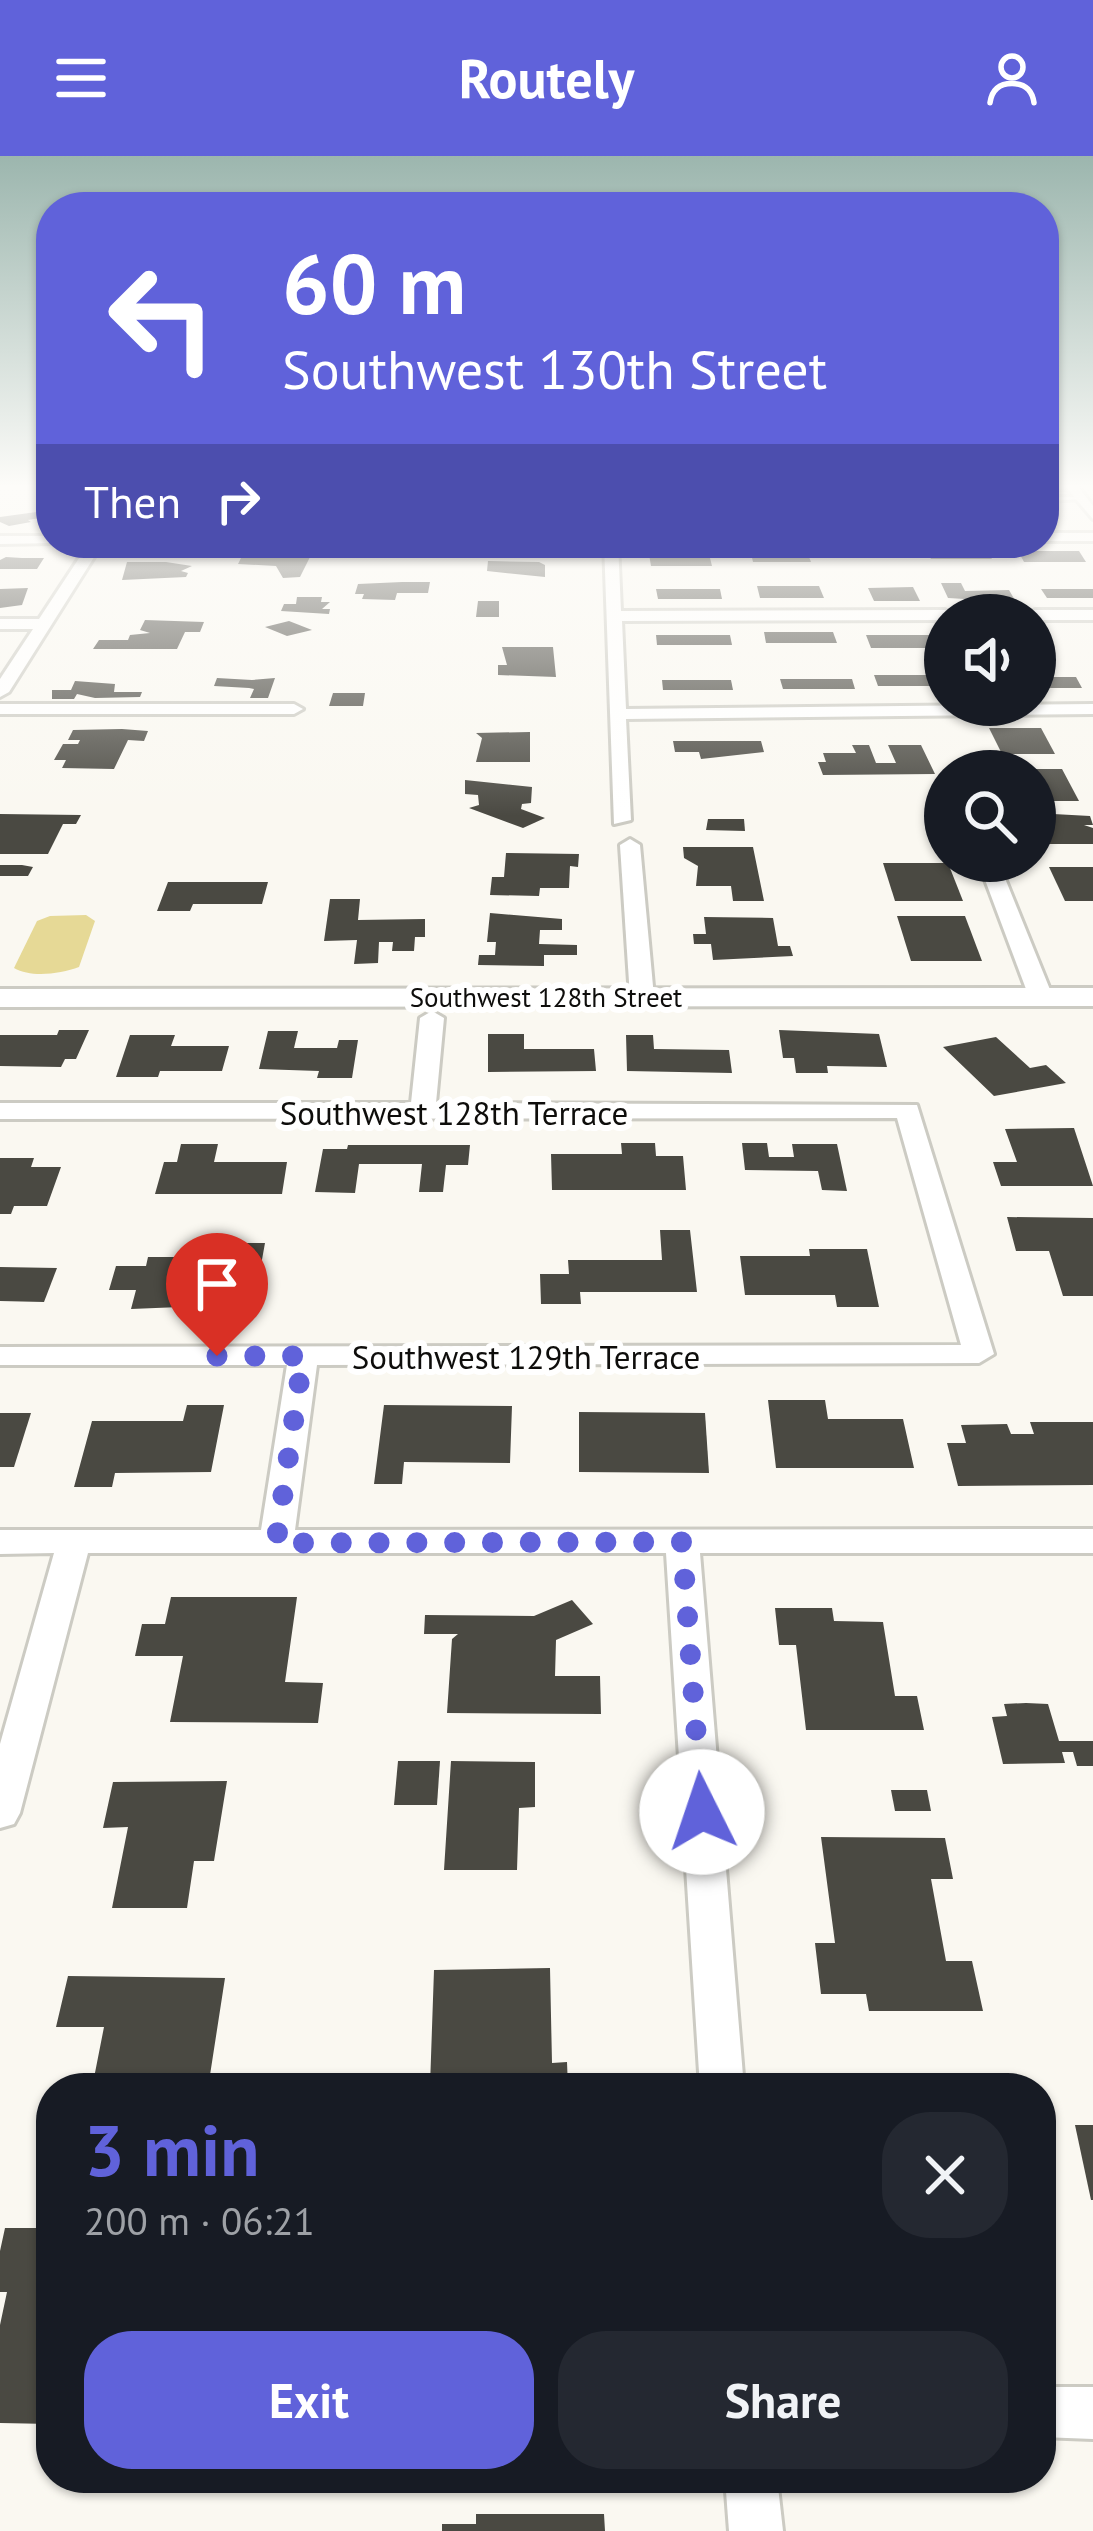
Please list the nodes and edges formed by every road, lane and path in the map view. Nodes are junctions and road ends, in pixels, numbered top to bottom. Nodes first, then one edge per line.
1 (60, 595) edge
2 (615, 595) edge
3 (924, 615) edge
4 (1056, 615) edge
5 (1093, 615) edge
6 (611, 616) junction
7 (40, 623) junction
8 (0, 624) edge
9 (0, 692) edge
10 (294, 709) dead end
11 (1093, 709) edge
12 (0, 710) edge
13 (616, 715) junction
14 (621, 820) dead end
15 (630, 845) dead end
16 (996, 882) edge
17 (642, 997) junction
18 (1041, 997) junction
19 (1093, 997) edge
20 (0, 998) edge
21 (432, 1018) dead end
22 (0, 1111) edge
23 (424, 1112) junction
24 (979, 1354) joint
25 (0, 1356) edge
26 (303, 1356) junction
27 (1093, 1541) edge
28 (0, 1542) edge
29 (74, 1542) junction
30 (682, 1542) junction
31 (276, 1543) junction
32 (0, 1813) edge
33 (721, 2073) edge
34 (1056, 2413) edge
35 (1093, 2413) edge
36 (752, 2493) edge
37 (756, 2531) edge

1 - 7 street
2 - 6 street
3 - 6 street
4 - 5 street
6 - 13 street
7 - 8 street
7 - 9 street
10 - 12 street
11 - 13 street
13 - 14 street
15 - 17 street
16 - 18 street
17 - 18 street, Southwest 128th Street
17 - 20 street, Southwest 128th Street
18 - 19 street, Southwest 128th Street
21 - 23 street
22 - 23 street, Southwest 128th Terrace
23 - 24 street, Southwest 128th Terrace
24 - 26 street, Southwest 129th Terrace
25 - 26 street, Southwest 129th Terrace
26 - 31 street
27 - 30 street
28 - 29 street
29 - 31 street
29 - 32 street
30 - 31 street
30 - 33 street
34 - 35 street
36 - 37 street

